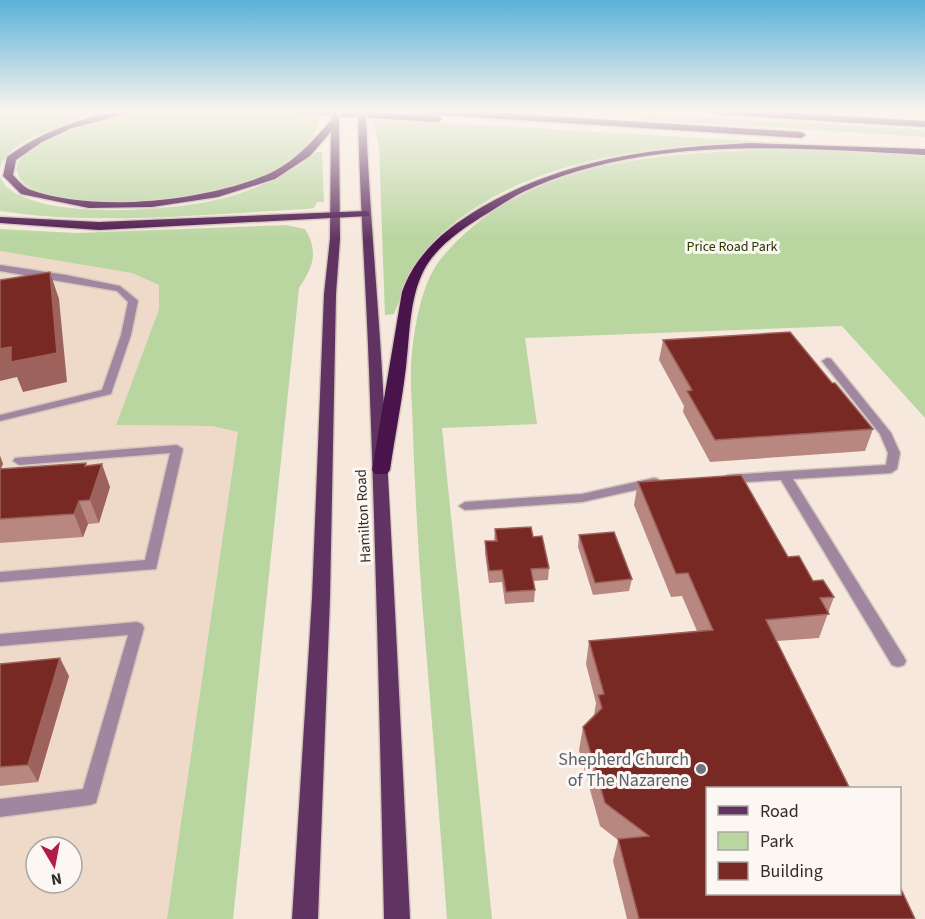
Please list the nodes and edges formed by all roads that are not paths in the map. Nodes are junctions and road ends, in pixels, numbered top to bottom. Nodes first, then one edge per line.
1 (17, 154) edge
2 (307, 154) edge
3 (335, 154) edge
4 (363, 154) edge
5 (653, 154) edge
6 (365, 214) junction
7 (334, 216) junction
8 (0, 220) edge
9 (0, 268) edge
10 (827, 361) dead end
11 (0, 418) edge
12 (19, 461) dead end
13 (381, 470) junction
14 (785, 476) junction
15 (718, 479) edge
16 (673, 481) edge
17 (465, 506) dead end
18 (0, 577) edge
19 (0, 639) edge
20 (898, 660) dead end
21 (0, 808) edge
22 (306, 919) edge
23 (397, 919) edge

1 - 2 highway
3 - 7 main road
4 - 6 main road, Hamilton Road
5 - 13 highway
6 - 7 highway
6 - 13 main road, Hamilton Road
7 - 8 highway
7 - 22 main road
9 - 11 lane
10 - 14 lane
12 - 18 lane
13 - 23 main road, Hamilton Road
14 - 15 lane
14 - 20 lane
16 - 17 lane
19 - 21 lane

